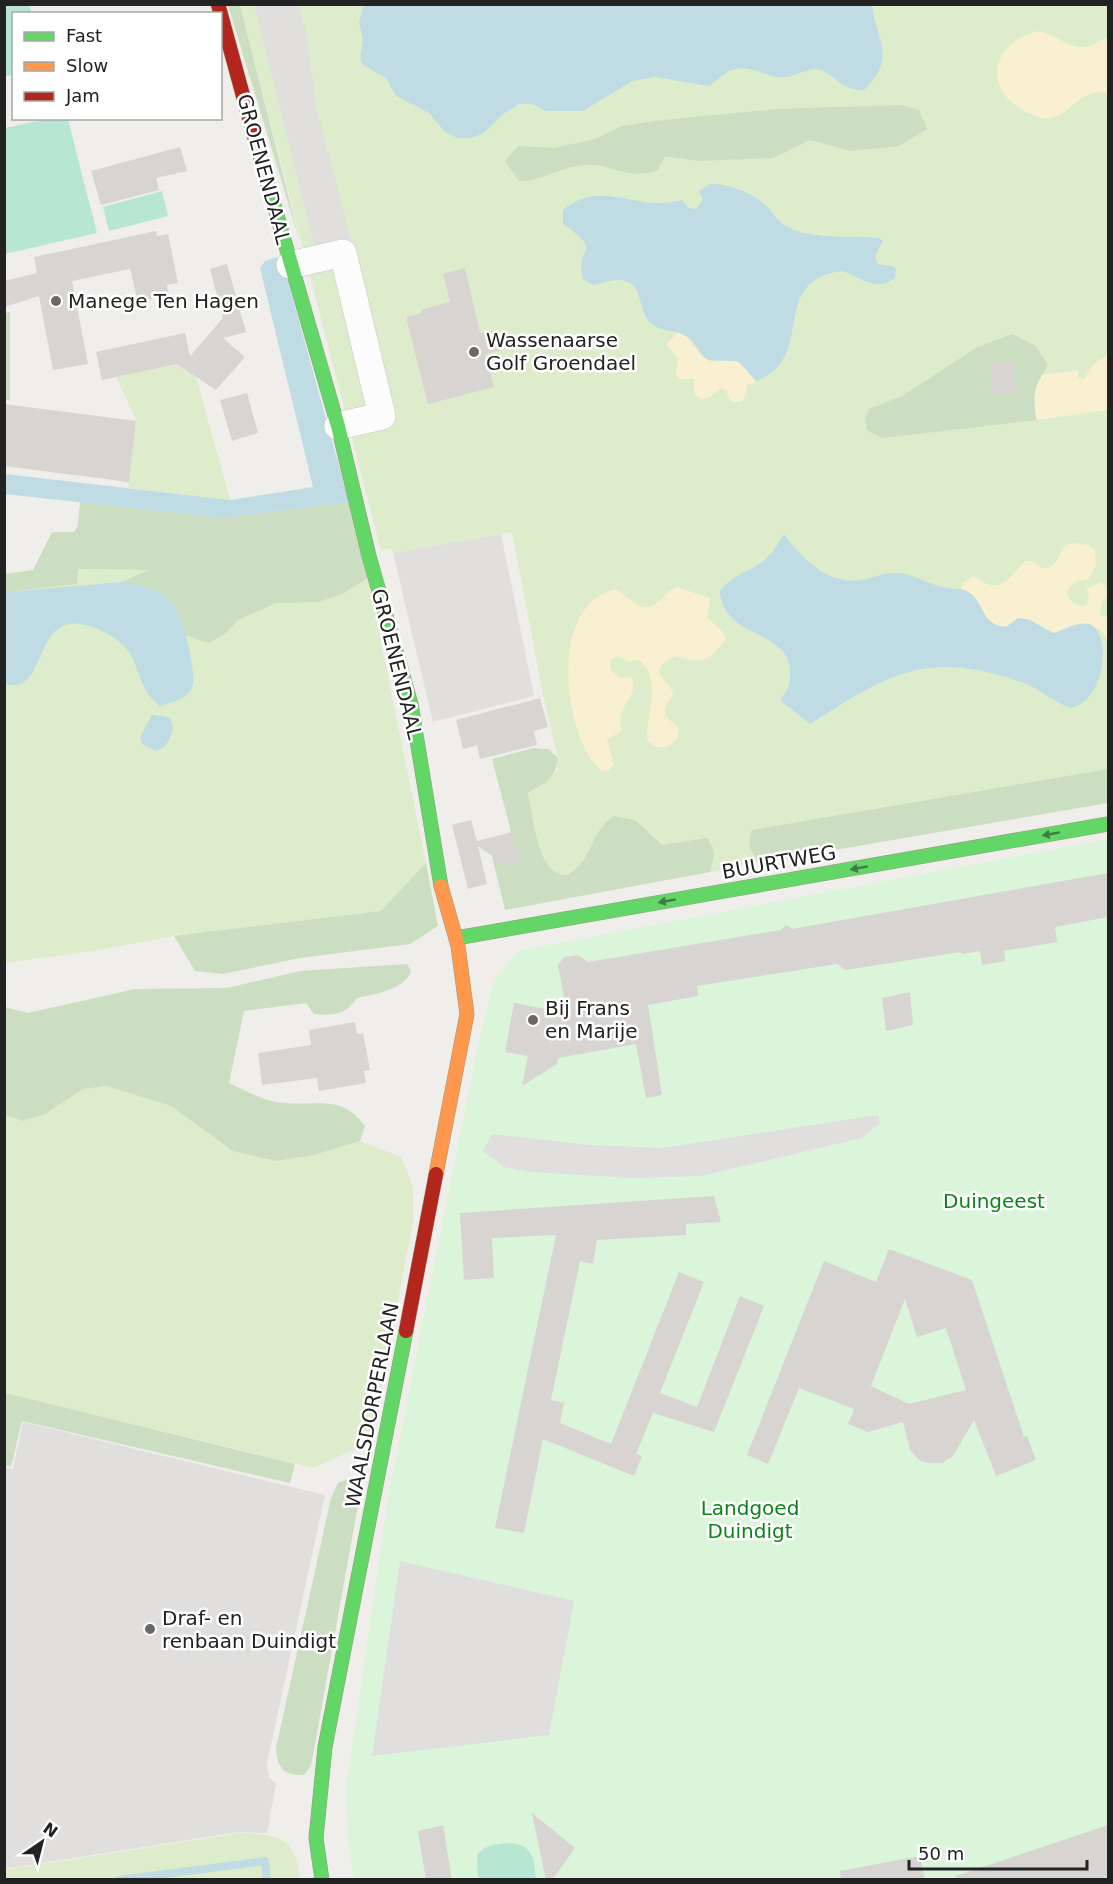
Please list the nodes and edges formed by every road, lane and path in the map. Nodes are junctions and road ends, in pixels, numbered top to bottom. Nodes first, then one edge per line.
1 (222, 18) edge
2 (290, 265) junction
3 (338, 426) junction
4 (1108, 824) edge
5 (456, 938) junction
6 (322, 1880) edge

1 - 2 street, GROENENDAAL
2 - 3 street, GROENENDAAL
2 - 3 street, GROENENDAAL
3 - 5 street, GROENENDAAL
4 -> 5 street, BUURTWEG
5 - 6 street, WAALSDORPERLAAN

